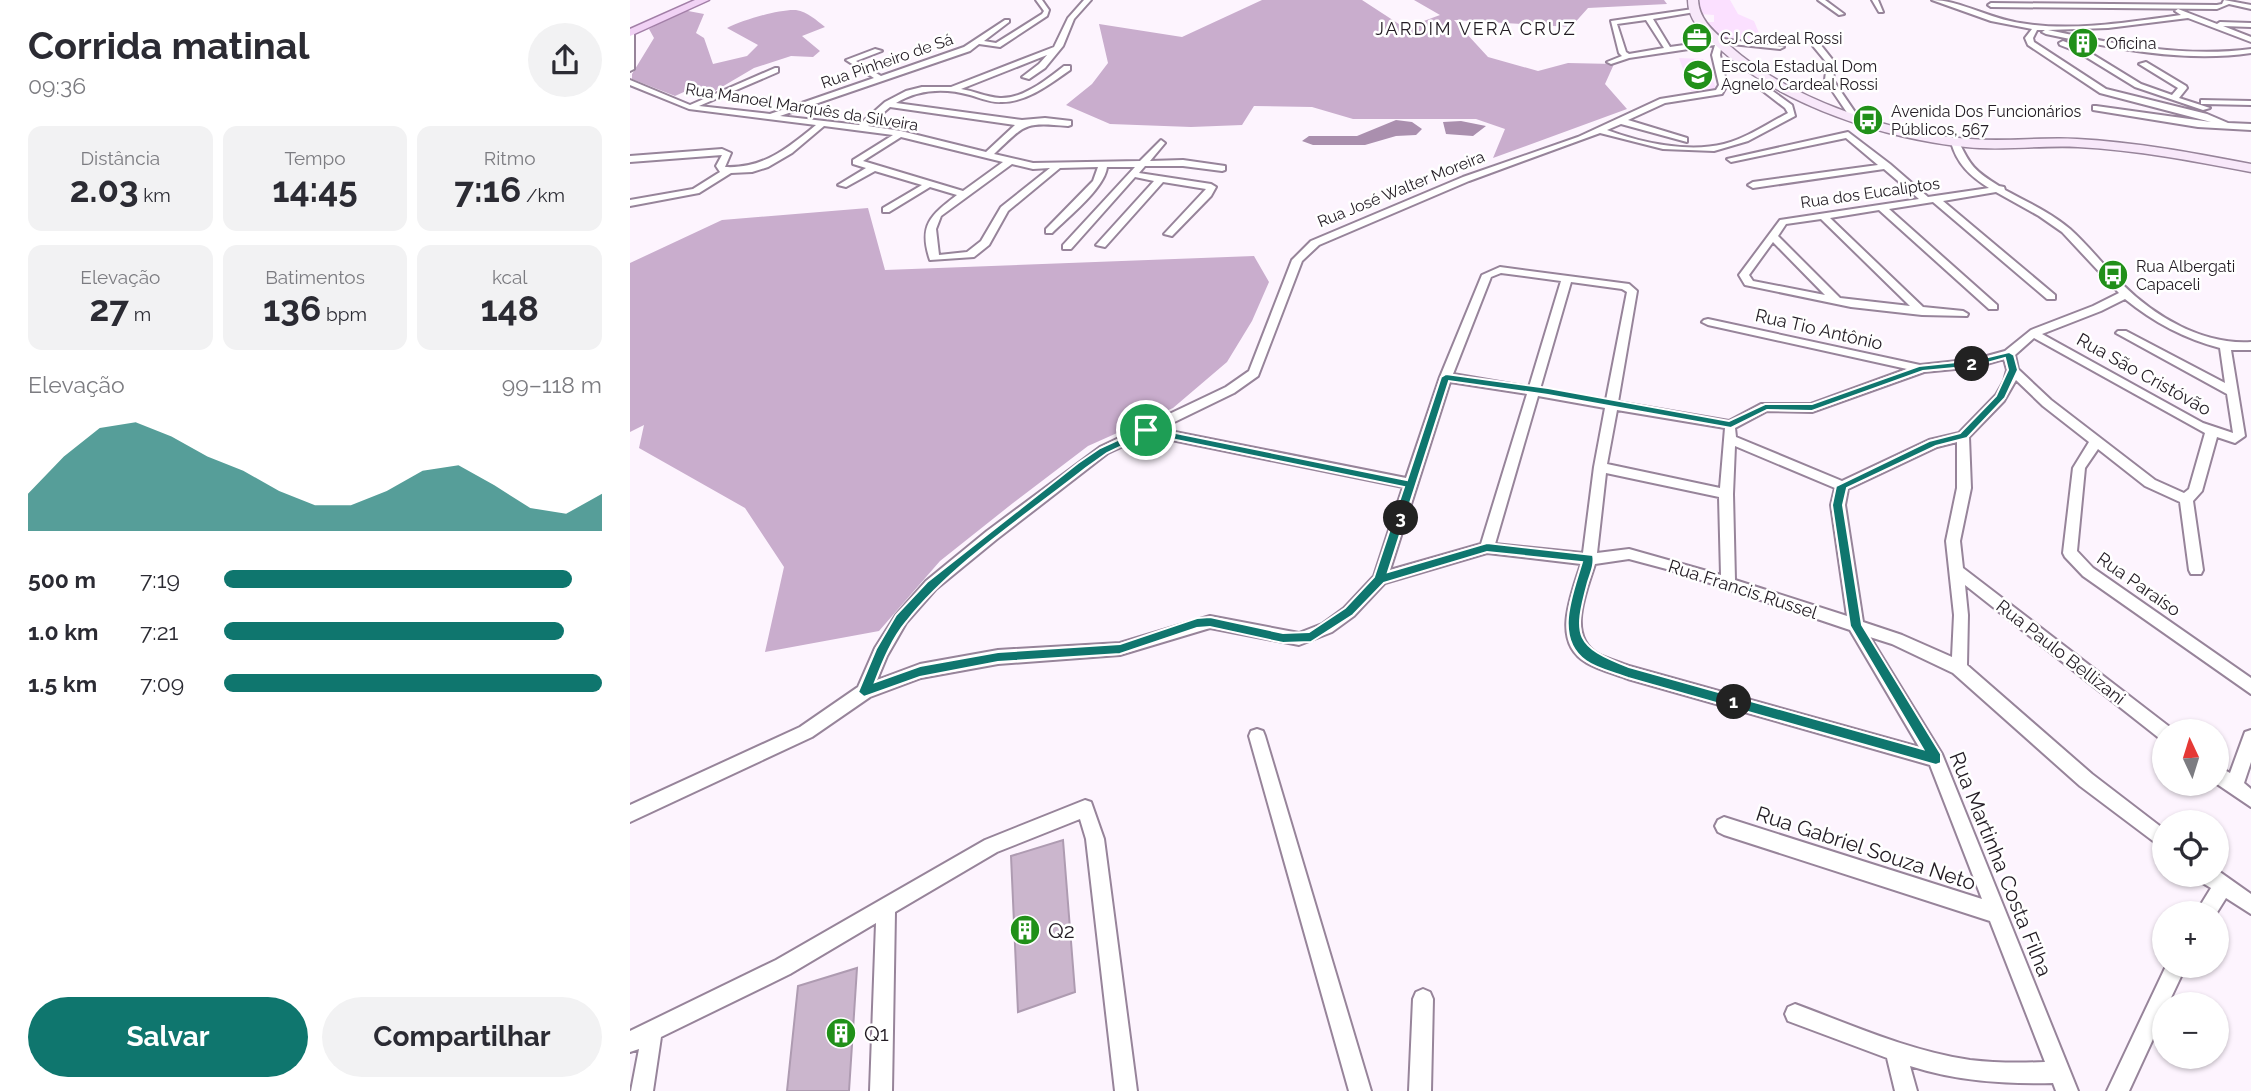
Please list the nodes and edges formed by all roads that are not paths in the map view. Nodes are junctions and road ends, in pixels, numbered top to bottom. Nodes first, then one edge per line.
1 (705, 0) edge
2 (1039, 0) edge
3 (1088, 0) edge
4 (1821, 0) edge
5 (1875, 0) edge
6 (1935, 0) edge
7 (2227, 1) edge
8 (1988, 2) edge
9 (1693, 5) edge
10 (2169, 5) junction
11 (2251, 7) edge
12 (1881, 11) dead end
13 (1841, 14) dead end
14 (1987, 16) junction
15 (2186, 16) junction
16 (1648, 17) junction
17 (1007, 21) dead end
18 (2216, 24) junction
19 (2251, 25) edge
20 (2031, 29) junction
21 (630, 32) edge
22 (2251, 40) edge
23 (979, 42) junction
24 (1718, 42) junction
25 (1817, 46) dead end
26 (1780, 47) dead end
27 (1055, 49) junction
28 (878, 51) dead end
29 (1669, 51) junction
30 (2251, 51) edge
31 (1628, 56) junction
32 (1611, 62) dead end
33 (2143, 64) dead end
34 (1067, 68) dead end
35 (630, 69) edge
36 (775, 70) dead end
37 (1026, 77) dead end
38 (1763, 77) junction
39 (880, 79) junction
40 (630, 82) edge
41 (953, 89) junction
42 (2155, 92) junction
43 (2174, 98) junction
44 (2138, 102) junction
45 (2208, 103) junction
46 (2251, 103) edge
47 (887, 104) junction
48 (689, 107) junction
49 (2096, 108) dead end
50 (769, 117) junction
51 (1855, 118) junction
52 (1618, 120) junction
53 (1022, 123) junction
54 (1068, 123) dead end
55 (823, 124) junction
56 (2227, 126) junction
57 (2251, 127) edge
58 (861, 128) junction
59 (1599, 130) junction
60 (901, 134) junction
61 (1955, 142) junction
62 (1161, 144) dead end
63 (1721, 148) junction
64 (988, 155) junction
65 (630, 159) edge
66 (1731, 159) dead end
67 (1010, 160) junction
68 (1103, 166) junction
69 (1143, 166) junction
70 (1887, 166) junction
71 (873, 168) junction
72 (1056, 168) junction
73 (1222, 168) dead end
74 (2251, 168) edge
75 (728, 171) junction
76 (1136, 175) junction
77 (1161, 179) junction
78 (929, 184) junction
79 (1753, 185) dead end
80 (843, 186) dead end
81 (2001, 189) junction
82 (965, 195) junction
83 (1931, 200) junction
84 (630, 203) edge
85 (1881, 207) junction
86 (886, 210) dead end
87 (1823, 216) junction
88 (1049, 231) dead end
89 (1169, 234) dead end
90 (1772, 235) junction
91 (1101, 245) dead end
92 (1067, 247) dead end
93 (1567, 278) junction
94 (2126, 294) junction
95 (2051, 297) dead end
96 (1837, 302) junction
97 (1993, 307) dead end
98 (1922, 312) junction
99 (1963, 314) dead end
100 (1708, 322) dead end
101 (2122, 333) dead end
102 (2034, 334) junction
103 (2225, 346) junction
104 (2251, 346) edge
105 (2009, 355) junction
106 (1922, 368) junction
107 (2013, 370) junction
108 (1446, 377) junction
109 (1533, 390) junction
110 (2232, 392) junction
111 (1611, 404) junction
112 (1146, 430) junction
113 (2212, 431) junction
114 (1730, 432) junction
115 (1963, 436) junction
116 (2097, 441) junction
117 (1600, 467) junction
118 (1410, 484) junction
119 (1842, 486) junction
120 (1726, 494) junction
121 (2186, 499) junction
122 (1487, 548) junction
123 (1589, 559) junction
124 (2196, 570) dead end
125 (1956, 571) junction
126 (1380, 579) junction
127 (1728, 585) junction
128 (1856, 626) junction
129 (1959, 668) junction
130 (2251, 687) edge
131 (864, 692) junction
132 (2152, 723) edge
133 (1257, 736) dead end
134 (2251, 737) edge
135 (1936, 759) junction
136 (2230, 784) edge
137 (2234, 787) junction
138 (2251, 799) edge
139 (630, 814) edge
140 (1724, 826) dead end
141 (2152, 831) edge
142 (2225, 887) edge
143 (2251, 905) edge
144 (886, 909) junction
145 (1995, 914) junction
146 (2170, 978) edge
147 (1423, 999) dead end
148 (1795, 1014) dead end
149 (652, 1031) junction
150 (630, 1042) edge
151 (1895, 1051) junction
152 (2063, 1081) edge
153 (642, 1091) edge
154 (881, 1091) edge
155 (1126, 1091) edge
156 (1360, 1091) edge
157 (1420, 1091) edge
158 (1906, 1091) edge
159 (2118, 1091) edge

1 - 21 main road
2 - 23 street
3 - 27 street
4 - 13 street
5 - 12 street
6 - 14 street
7 - 10 street
7 - 11 street
8 - 10 street
8 - 14 street
9 - 16 street
9 - 24 street
10 - 15 street
14 - 20 street
15 - 18 street
15 - 20 street
16 - 29 street
16 - 31 street
17 - 23 street, Rua Pinheiro de Sá
18 - 19 street
18 - 22 street
20 - 30 street
20 - 42 street
20 - 44 street
21 - 35 street
23 - 39 street, Rua Pinheiro de Sá
24 - 26 street
24 - 29 street
24 - 38 street
24 - 52 street, Rua José Walter Moreira
25 - 51 street
27 - 37 street
27 - 41 street
28 - 39 street
29 - 31 street
31 - 32 street
33 - 43 street
34 - 41 street
36 - 48 street
38 - 51 street
38 - 63 street
39 - 50 street, Rua Pinheiro de Sá
40 - 48 street, Rua Manoel Marquês da Silveira
41 - 47 street
42 - 43 street
42 - 44 street
43 - 45 street
44 - 56 street
45 - 46 street
45 - 56 street
47 - 53 street
47 - 58 street
48 - 50 street, Rua Manoel Marquês da Silveira
49 - 56 street
50 - 55 street, Rua Manoel Marquês da Silveira
51 - 61 street
52 - 59 street, Rua José Walter Moreira
52 - 63 street
53 - 54 street
53 - 64 street
55 - 58 street, Rua Manoel Marquês da Silveira
55 - 75 street
56 - 57 street
58 - 60 street, Rua Manoel Marquês da Silveira
59 - 63 street
59 - 112 street, Rua José Walter Moreira
60 - 64 street, Rua Manoel Marquês da Silveira
60 - 71 street
61 - 74 street
61 - 81 street
62 - 69 street
64 - 67 street, Rua Manoel Marquês da Silveira
65 - 75 street
66 - 70 street
67 - 72 street, Rua Manoel Marquês da Silveira
67 - 82 street
68 - 69 street, Rua Manoel Marquês da Silveira
68 - 72 street, Rua Manoel Marquês da Silveira
68 - 88 street
69 - 73 street, Rua Manoel Marquês da Silveira
69 - 76 street
70 - 79 street
70 - 83 street
71 - 78 street
71 - 80 street
72 - 82 street
75 - 84 street
76 - 77 street
76 - 92 street
77 - 89 street
77 - 91 street
78 - 82 street
78 - 86 street
81 - 83 street, Rua dos Eucaliptos
81 - 94 street
83 - 85 street, Rua dos Eucaliptos
83 - 95 street
85 - 87 street, Rua dos Eucaliptos
85 - 97 street
87 - 90 street, Rua dos Eucaliptos
87 - 98 street
90 - 96 street
90 - 96 street, Rua dos Eucaliptos
93 - 108 street
93 - 109 street
93 - 111 street
94 - 102 street
94 - 103 street
96 - 98 street, Rua dos Eucaliptos
98 - 99 street, Rua dos Eucaliptos
100 - 106 street, Rua Tio Antônio
101 - 110 street
102 - 105 street
102 - 113 street, Rua São Cristóvão
103 - 104 street
103 - 110 street
105 - 106 street
105 - 107 street
106 - 114 street
107 - 115 street
107 - 116 street
108 - 109 street
108 - 118 street
109 - 111 street
109 - 122 street
110 - 113 street, Rua São Cristóvão
111 - 114 street
111 - 117 street
112 - 118 street
112 - 131 street, Rua José Walter Moreira
113 - 121 street
114 - 119 street
114 - 120 street
115 - 119 street
115 - 125 street
116 - 121 street
116 - 130 street, Rua Paraíso
117 - 120 street
117 - 123 street
118 - 126 street
119 - 128 street
120 - 127 street
121 - 124 street
122 - 123 street, Rua Francis Russel
122 - 126 street, Rua Francis Russel
123 - 127 street, Rua Francis Russel
123 - 135 street
125 - 129 street
125 - 132 street, Rua Paulo Bellizani
126 - 131 street
127 - 128 street, Rua Francis Russel
128 - 129 street, Rua Francis Russel
128 - 135 street, Rua Martinha Costa Filha
129 - 141 street, Rua Francis Russel
131 - 139 street
133 - 156 street
134 - 137 street
135 - 145 street, Rua Martinha Costa Filha
136 - 137 street
137 - 138 street
140 - 145 street, Rua Gabriel Souza Neto
142 - 143 street
144 - 149 street
144 - 154 street
144 - 155 street
145 - 152 street, Rua Martinha Costa Filha
146 - 159 street
147 - 157 street
148 - 151 street
149 - 150 street
149 - 153 street
151 - 152 street
151 - 158 street

